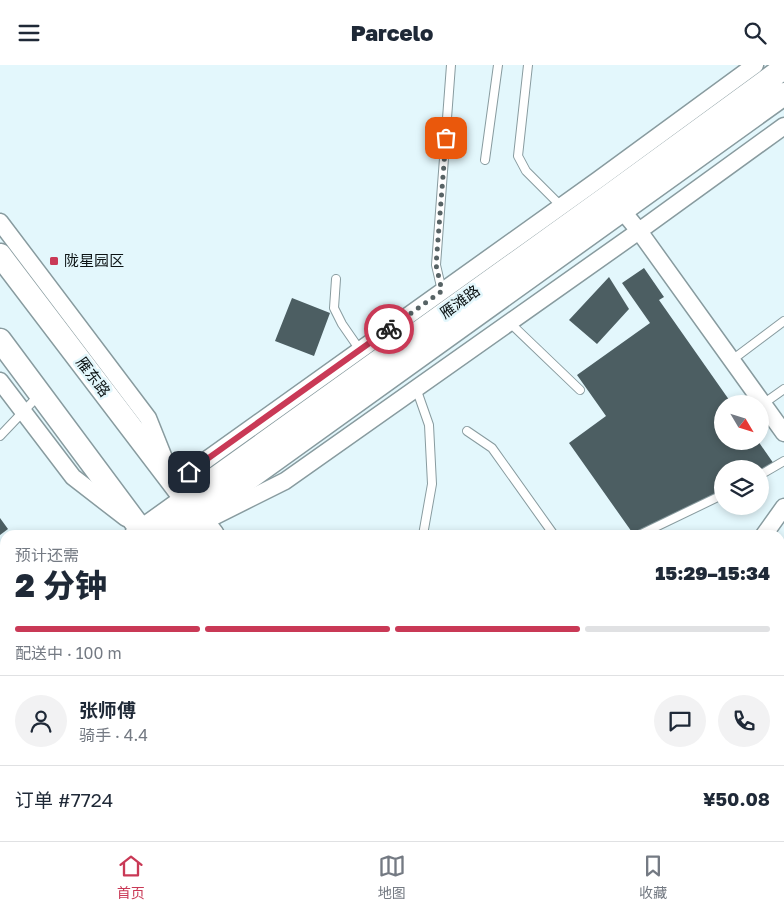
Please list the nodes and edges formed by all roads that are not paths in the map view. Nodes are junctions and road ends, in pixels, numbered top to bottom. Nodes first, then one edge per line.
1 (451, 65) edge
2 (498, 65) edge
3 (528, 65) edge
4 (755, 65) edge
5 (784, 68) edge
6 (784, 95) edge
7 (784, 126) edge
8 (485, 160) dead end
9 (610, 195) junction
10 (561, 206) junction
11 (0, 222) edge
12 (639, 231) junction
13 (0, 255) edge
14 (336, 279) dead end
15 (442, 291) junction
16 (784, 321) edge
17 (510, 322) junction
18 (0, 340) edge
19 (360, 350) junction
20 (732, 361) junction
21 (0, 381) edge
22 (416, 388) junction
23 (784, 389) edge
24 (580, 390) dead end
25 (40, 394) junction
26 (757, 395) edge
27 (769, 400) edge
28 (23, 412) junction
29 (769, 412) edge
30 (467, 431) dead end
31 (784, 433) edge
32 (0, 436) edge
33 (784, 461) edge
34 (769, 470) edge
35 (714, 499) edge
36 (784, 507) edge
37 (195, 511) edge
38 (136, 530) edge
39 (138, 530) edge
40 (150, 530) edge
41 (175, 530) edge
42 (180, 530) edge
43 (424, 530) edge
44 (550, 530) edge
45 (649, 530) edge
46 (768, 530) edge

1 - 15 lane
2 - 8 lane
3 - 10 lane
4 - 9 street, 雁滩路
5 - 9 main road, 雁滩路
6 - 9 main road, 雁滩路
7 - 12 street, 雁滩路
9 - 10 street, 雁滩路
9 - 12 street
9 - 37 main road, 雁滩路
10 - 15 street, 雁滩路
11 - 37 street
12 - 17 street, 雁滩路
12 - 20 street
13 - 37 main road, 雁东路
14 - 19 lane
15 - 19 street, 雁滩路
16 - 20 lane
17 - 22 street, 雁滩路
17 - 24 lane
18 - 25 main road
19 - 37 street, 雁滩路
20 - 26 street
21 - 28 street
22 - 37 street, 雁滩路
22 - 43 lane
23 - 27 lane
25 - 28 lane
25 - 39 main road
28 - 32 lane
28 - 38 street
29 - 31 street
30 - 44 lane
33 - 34 lane
35 - 45 lane
36 - 46 street
37 - 40 main road, 雁滩路
37 - 41 main road, 雁滩路
37 - 42 street, 雁滩路

